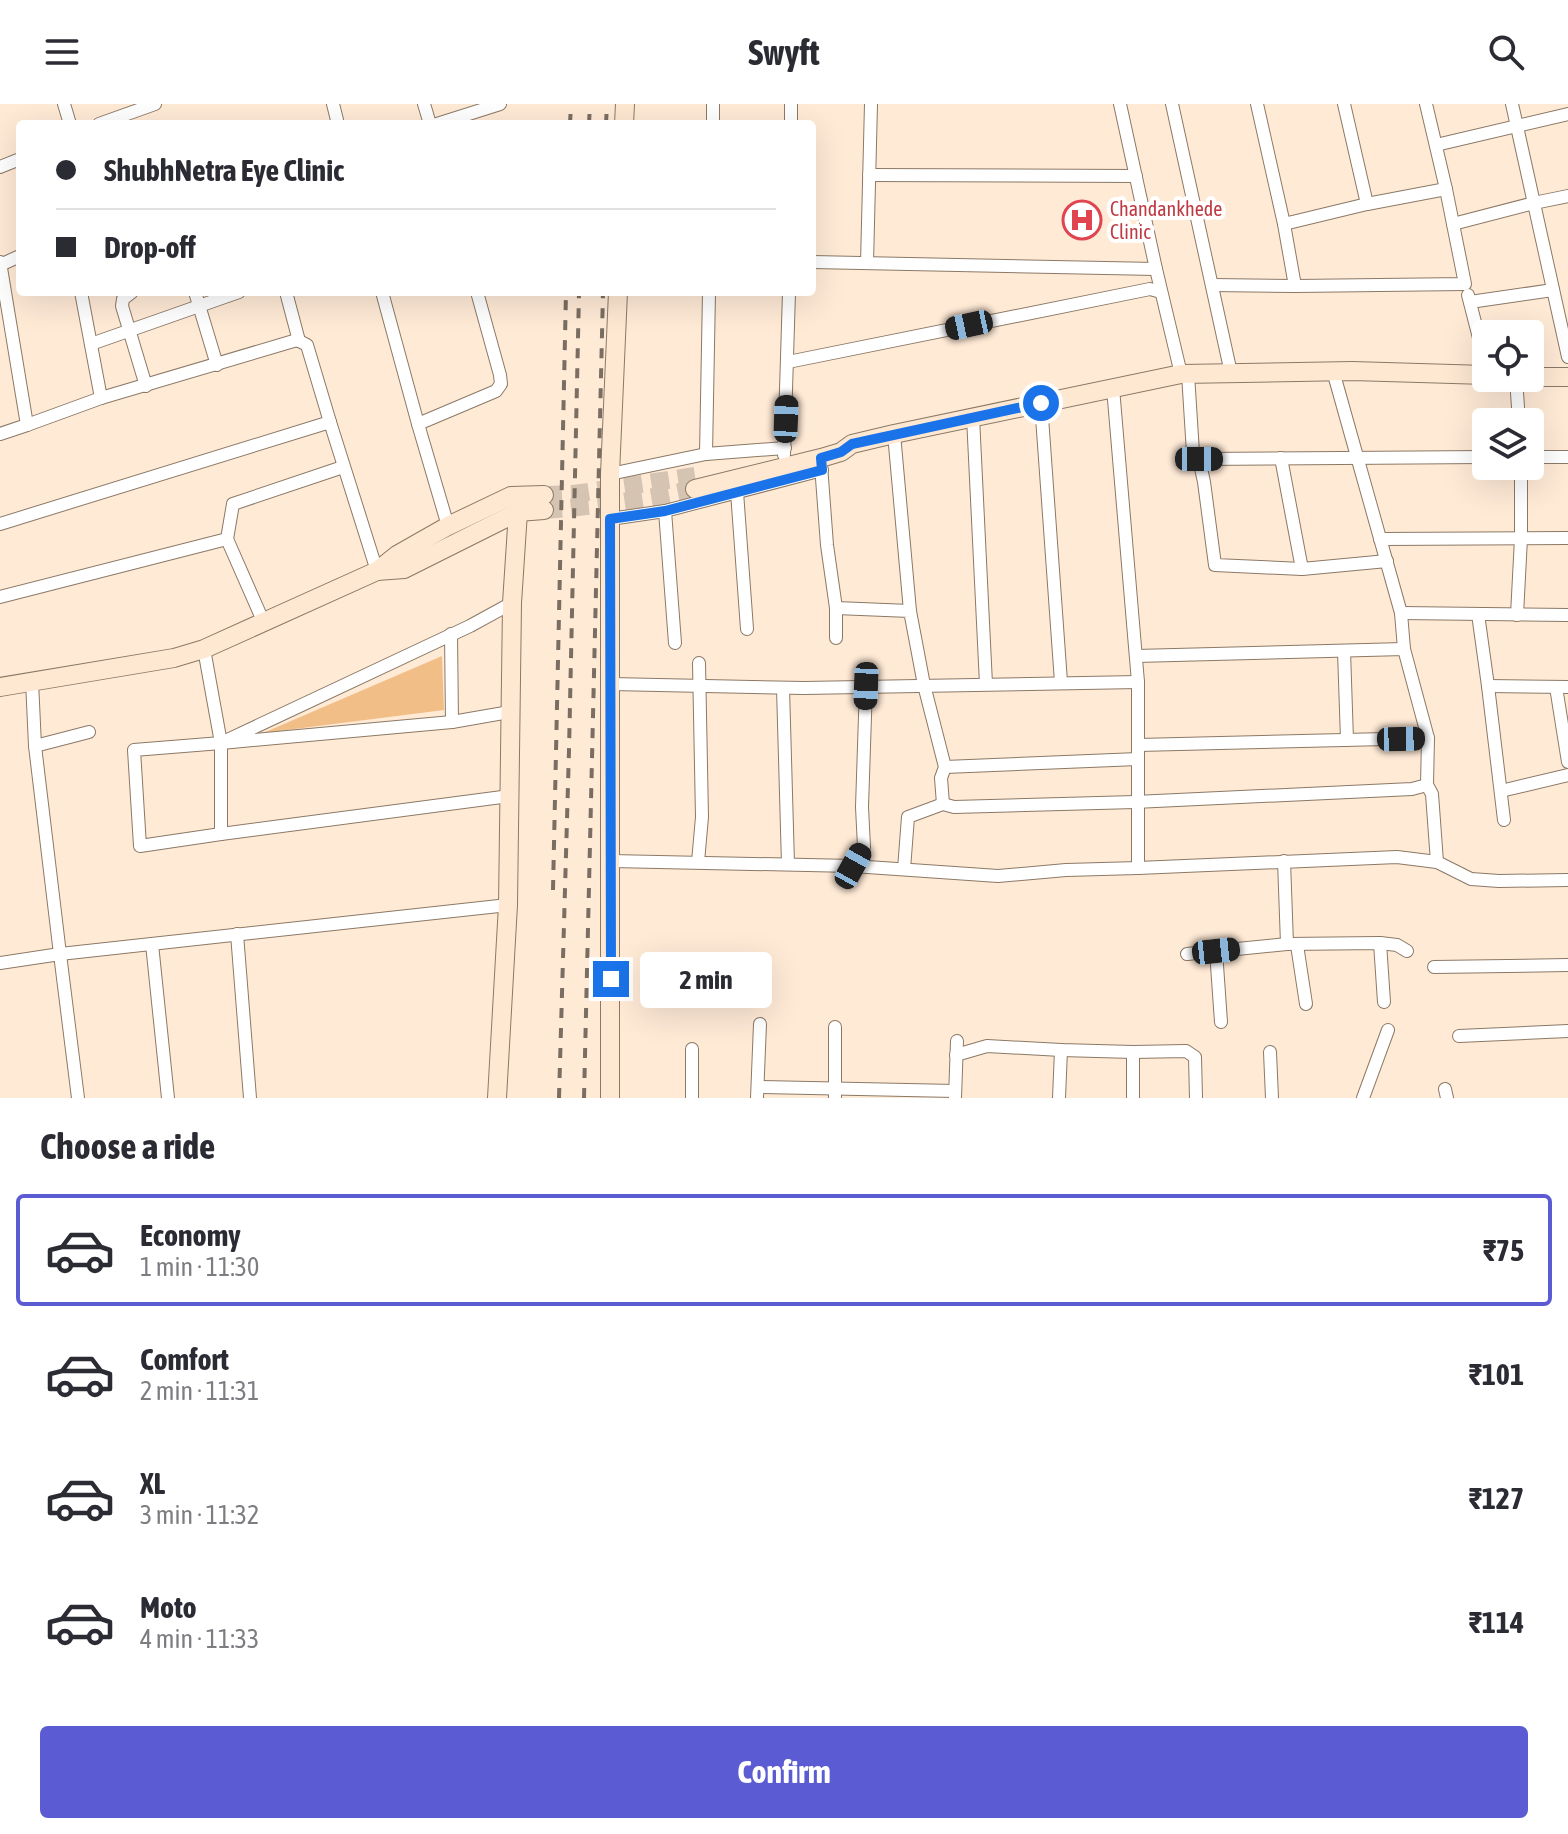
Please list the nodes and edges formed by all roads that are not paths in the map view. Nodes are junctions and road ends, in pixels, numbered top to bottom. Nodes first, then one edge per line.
1 (155, 104) edge
2 (500, 104) edge
3 (871, 104) edge
4 (1120, 104) edge
5 (1172, 104) edge
6 (1257, 104) edge
7 (1344, 104) edge
8 (1426, 104) edge
9 (1512, 104) edge
10 (1568, 114) edge
11 (110, 120) edge
12 (450, 120) edge
13 (1517, 125) junction
14 (1436, 145) junction
15 (869, 175) junction
16 (1136, 176) junction
17 (1446, 189) junction
18 (1568, 196) edge
19 (1534, 203) junction
20 (1367, 204) junction
21 (1284, 224) junction
22 (1453, 224) junction
23 (816, 262) edge
24 (867, 263) junction
25 (0, 264) edge
26 (1156, 269) junction
27 (1465, 284) junction
28 (1212, 285) junction
29 (1295, 286) junction
30 (1553, 290) junction
31 (1161, 292) junction
32 (82, 296) edge
33 (127, 296) edge
34 (196, 296) edge
35 (222, 296) edge
36 (287, 296) edge
37 (383, 296) edge
38 (478, 296) edge
39 (618, 296) edge
40 (709, 296) edge
41 (789, 296) edge
42 (1470, 302) junction
43 (199, 305) junction
44 (1475, 320) edge
45 (130, 329) junction
46 (299, 341) junction
47 (91, 344) junction
48 (1568, 357) edge
49 (788, 362) junction
50 (217, 365) junction
51 (1333, 371) junction
52 (1231, 373) junction
53 (1184, 374) junction
54 (1472, 375) edge
55 (1544, 377) edge
56 (1568, 377) edge
57 (146, 386) junction
58 (1113, 388) junction
59 (101, 398) junction
60 (1041, 403) junction
61 (973, 417) junction
62 (330, 422) junction
63 (418, 424) junction
64 (27, 425) junction
65 (0, 434) edge
66 (894, 434) junction
67 (852, 444) junction
68 (706, 454) junction
69 (791, 454) junction
70 (1357, 457) junction
71 (1472, 457) edge
72 (1544, 457) edge
73 (1568, 457) edge
74 (1281, 458) junction
75 (1199, 459) junction
76 (821, 464) junction
77 (343, 467) junction
78 (610, 474) junction
79 (1521, 480) edge
80 (695, 482) tunnel mouth
81 (737, 492) junction
82 (665, 511) junction
83 (518, 512) junction
84 (610, 519) junction
85 (0, 524) edge
86 (448, 526) junction
87 (1521, 538) junction
88 (1568, 538) edge
89 (227, 539) junction
90 (1380, 539) junction
91 (1387, 561) junction
92 (1302, 569) junction
93 (377, 571) junction
94 (0, 597) edge
95 (512, 603) junction
96 (836, 608) junction
97 (910, 611) junction
98 (1401, 613) junction
99 (1478, 614) junction
100 (1517, 615) junction
101 (1568, 615) edge
102 (264, 623) junction
103 (747, 629) dead end
104 (451, 634) junction
105 (836, 638) dead end
106 (675, 643) dead end
107 (204, 649) junction
108 (1404, 649) junction
109 (1344, 651) junction
110 (1136, 656) junction
111 (699, 663) dead end
112 (32, 681) junction
113 (1061, 682) junction
114 (1138, 682) junction
115 (611, 684) junction
116 (986, 684) junction
117 (924, 685) junction
118 (699, 686) junction
119 (866, 686) junction
120 (1488, 686) junction
121 (0, 687) edge
122 (1562, 687) edge
123 (783, 688) junction
124 (510, 712) junction
125 (452, 722) junction
126 (89, 732) dead end
127 (1428, 738) junction
128 (1347, 740) junction
129 (221, 743) junction
130 (1138, 745) junction
131 (35, 746) junction
132 (1138, 759) junction
133 (1568, 762) edge
134 (945, 767) junction
135 (1568, 775) edge
136 (1427, 785) junction
137 (1501, 791) junction
138 (510, 796) junction
139 (1138, 801) junction
140 (943, 804) junction
141 (1504, 820) dead end
142 (221, 834) junction
143 (611, 861) junction
144 (1284, 861) junction
145 (698, 862) junction
146 (1437, 862) junction
147 (788, 864) junction
148 (853, 866) junction
149 (1138, 868) junction
150 (904, 869) junction
151 (1568, 880) edge
152 (508, 905) junction
153 (237, 934) junction
154 (1380, 943) junction
155 (152, 944) junction
156 (1292, 944) junction
157 (1216, 951) junction
158 (1407, 951) dead end
159 (60, 954) junction
160 (1187, 954) dead end
161 (0, 963) edge
162 (1568, 965) edge
163 (1434, 967) dead end
164 (1384, 1002) dead end
165 (1306, 1004) dead end
166 (1221, 1022) dead end
167 (760, 1024) dead end
168 (835, 1027) dead end
169 (1388, 1030) dead end
170 (1568, 1031) edge
171 (1459, 1036) dead end
172 (692, 1049) dead end
173 (1061, 1050) junction
174 (1133, 1052) junction
175 (1270, 1052) dead end
176 (758, 1092) edge
177 (834, 1093) edge
178 (907, 1094) edge
179 (955, 1095) edge
180 (78, 1098) edge
181 (168, 1098) edge
182 (250, 1098) edge
183 (497, 1098) edge
184 (610, 1098) edge
185 (692, 1098) edge
186 (1059, 1098) edge
187 (1133, 1098) edge
188 (1196, 1098) edge
189 (1272, 1098) edge
190 (1363, 1098) edge

1 - 11 street
2 - 12 street
3 - 15 street
4 - 16 street
5 - 28 street
6 - 21 street
7 - 20 street
8 - 14 street
9 - 13 street
10 - 13 street
13 - 14 street
13 - 19 street
14 - 17 street
15 - 16 street
15 - 24 street
16 - 26 street
17 - 20 street
17 - 22 street
18 - 19 street
19 - 22 street
19 - 30 street
20 - 21 street
21 - 29 street
22 - 27 street
23 - 24 street
24 - 26 street
25 - 64 street
26 - 31 street
27 - 29 street
27 - 42 street
28 - 29 street
28 - 52 street
30 - 42 street
30 - 48 street
31 - 49 street
31 - 53 street
32 - 47 street
33 - 45 street
34 - 43 street
35 - 43 street
36 - 46 street
37 - 63 street
38 - 63 street
39 - 78 street
40 - 68 street
41 - 49 street
42 - 44 street
43 - 45 street
43 - 50 street
45 - 47 street
45 - 57 street
46 - 50 street
46 - 62 street
47 - 59 street
49 - 69 street
50 - 57 street
51 - 52 street
51 - 54 street
51 - 70 street
52 - 53 street
53 - 58 street
53 - 75 street
55 - 56 street
57 - 59 street
58 - 60 street
58 - 110 street
59 - 64 street
60 - 61 street
60 - 113 street
61 - 66 street
61 - 116 street
62 - 77 street
62 - 85 street
63 - 86 street
64 - 65 street
66 - 67 street
66 - 97 street
67 - 69 street
67 - 76 street
68 - 69 street
68 - 78 street
69 - 76 street
69 - 80 street
70 - 71 street
70 - 74 street
70 - 90 street
72 - 73 street
74 - 75 street
74 - 92 street
75 - 92 street
76 - 81 street
76 - 96 street
77 - 89 street
77 - 93 street
78 - 84 street
79 - 87 street
81 - 82 street
81 - 103 street
82 - 84 street
82 - 106 street
83 - 86 street
83 - 93 street
83 - 95 street
84 - 115 street
86 - 93 street
87 - 88 street
87 - 90 street
87 - 100 street
89 - 94 street
89 - 102 street
90 - 91 street
91 - 92 street
91 - 98 street
93 - 102 street
95 - 104 street
95 - 124 street
96 - 97 street
96 - 105 street
97 - 117 street
98 - 99 street
98 - 108 street
99 - 100 street
99 - 120 street
100 - 101 street
102 - 107 street
104 - 125 street
104 - 129 street
107 - 112 street
107 - 129 street
108 - 109 street
108 - 127 street
109 - 110 street
109 - 128 street
110 - 114 street
111 - 118 street
112 - 121 street
112 - 131 street
113 - 114 street
113 - 116 street
114 - 130 street
115 - 118 street
115 - 143 street
116 - 117 street
117 - 119 street
117 - 134 street
118 - 123 street
118 - 145 street
119 - 123 street
119 - 148 street
120 - 122 street
120 - 137 street
122 - 133 street
123 - 147 street
124 - 125 street
124 - 138 street
125 - 129 street
126 - 131 street
127 - 128 street
127 - 136 street
128 - 130 street
129 - 142 street
129 - 142 street
130 - 132 street
131 - 159 street
132 - 134 street
132 - 139 street
134 - 140 street
135 - 137 street
136 - 139 street
136 - 146 street
137 - 141 street
138 - 142 street
138 - 152 street
139 - 140 street
139 - 149 street
140 - 150 street
143 - 145 street
143 - 184 street
144 - 146 street
144 - 149 street
144 - 156 street
145 - 147 street
146 - 151 street
147 - 148 street
148 - 150 street
149 - 150 street
152 - 153 street
152 - 183 street
153 - 155 street
153 - 182 street
154 - 156 street
154 - 158 street
154 - 164 street
155 - 159 street
155 - 181 street
156 - 157 street
156 - 165 street
157 - 160 street
157 - 166 street
159 - 161 street
159 - 180 street
162 - 163 street
167 - 176 street
168 - 177 street
169 - 190 street
170 - 171 street
172 - 185 street
173 - 174 street
173 - 179 street
173 - 186 street
174 - 187 street
174 - 188 street
175 - 189 street
176 - 177 street
177 - 178 street
178 - 179 street

